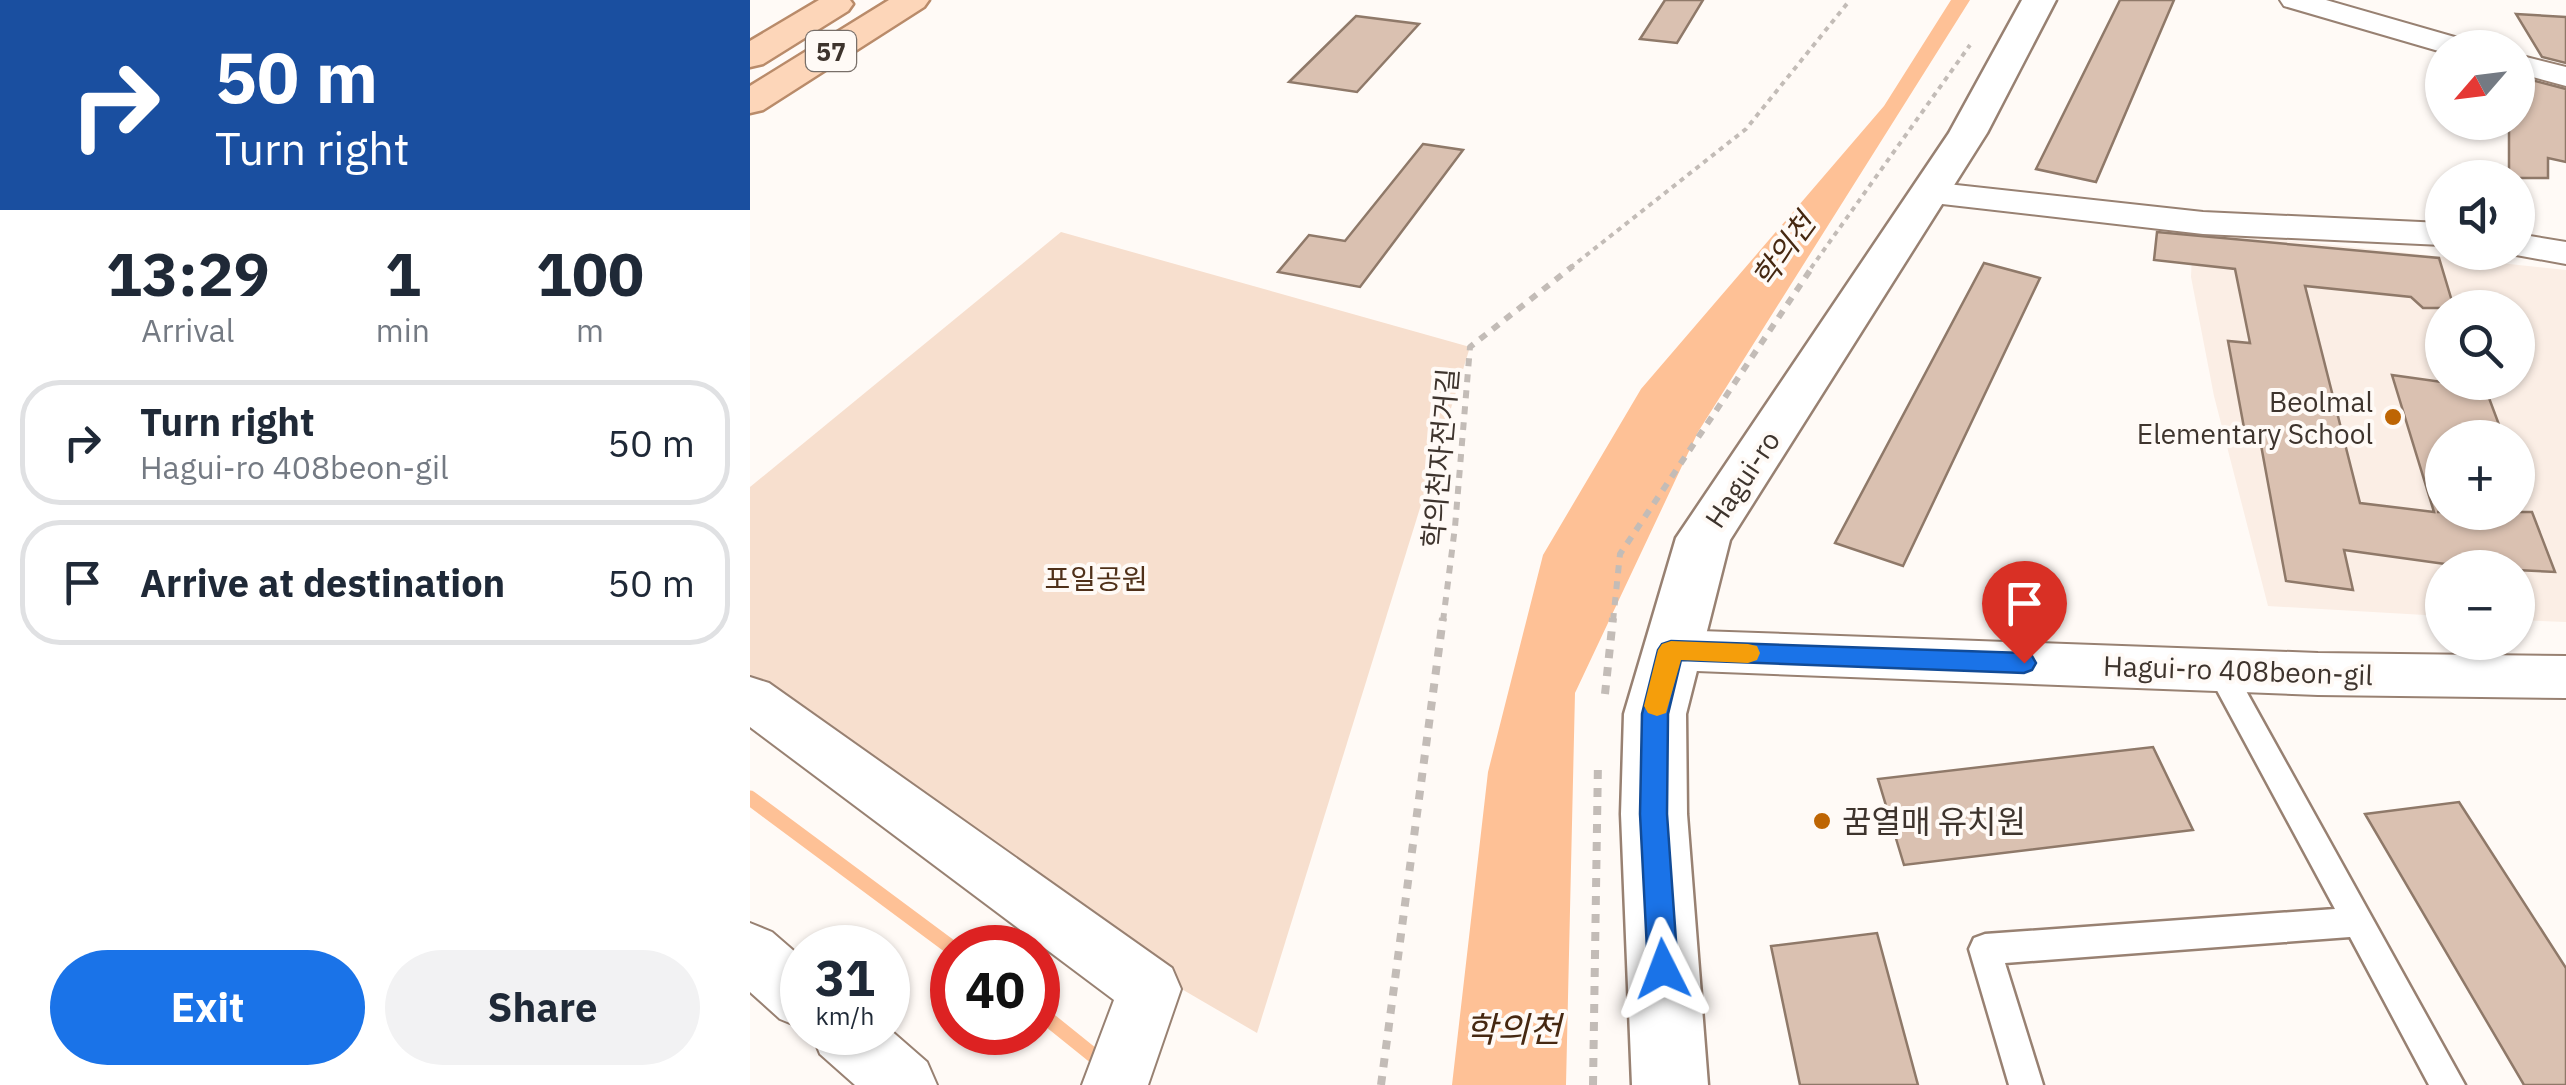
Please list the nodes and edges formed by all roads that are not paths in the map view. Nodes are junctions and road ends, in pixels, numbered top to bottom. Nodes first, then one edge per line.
1 (842, 0) edge
2 (912, 0) edge
3 (2039, 0) edge
4 (2294, 0) edge
5 (2425, 38) edge
6 (750, 56) edge
7 (2535, 69) edge
8 (2566, 78) edge
9 (750, 102) edge
10 (1929, 193) junction
11 (2425, 233) edge
12 (2535, 248) edge
13 (2566, 253) edge
14 (1671, 650) junction
15 (2220, 670) junction
16 (2566, 677) edge
17 (750, 698) edge
18 (2358, 922) junction
19 (750, 952) edge
20 (780, 979) edge
21 (869, 1055) edge
22 (1125, 1060) edge
23 (904, 1085) edge
24 (1670, 1085) edge
25 (2026, 1085) edge
26 (2448, 1085) edge

1 - 6 main road, 57
2 - 9 main road, 57
3 - 10 street, Hagui-ro
4 - 5 street
7 - 8 street
10 - 11 street
10 - 14 street, Hagui-ro
12 - 13 street
14 - 15 street, Hagui-ro 408beon-gil
14 - 24 street, Hagui-ro
15 - 16 street, Hagui-ro 408beon-gil
15 - 18 lane
17 - 22 street
18 - 25 lane
18 - 26 lane
19 - 20 street
21 - 23 street

